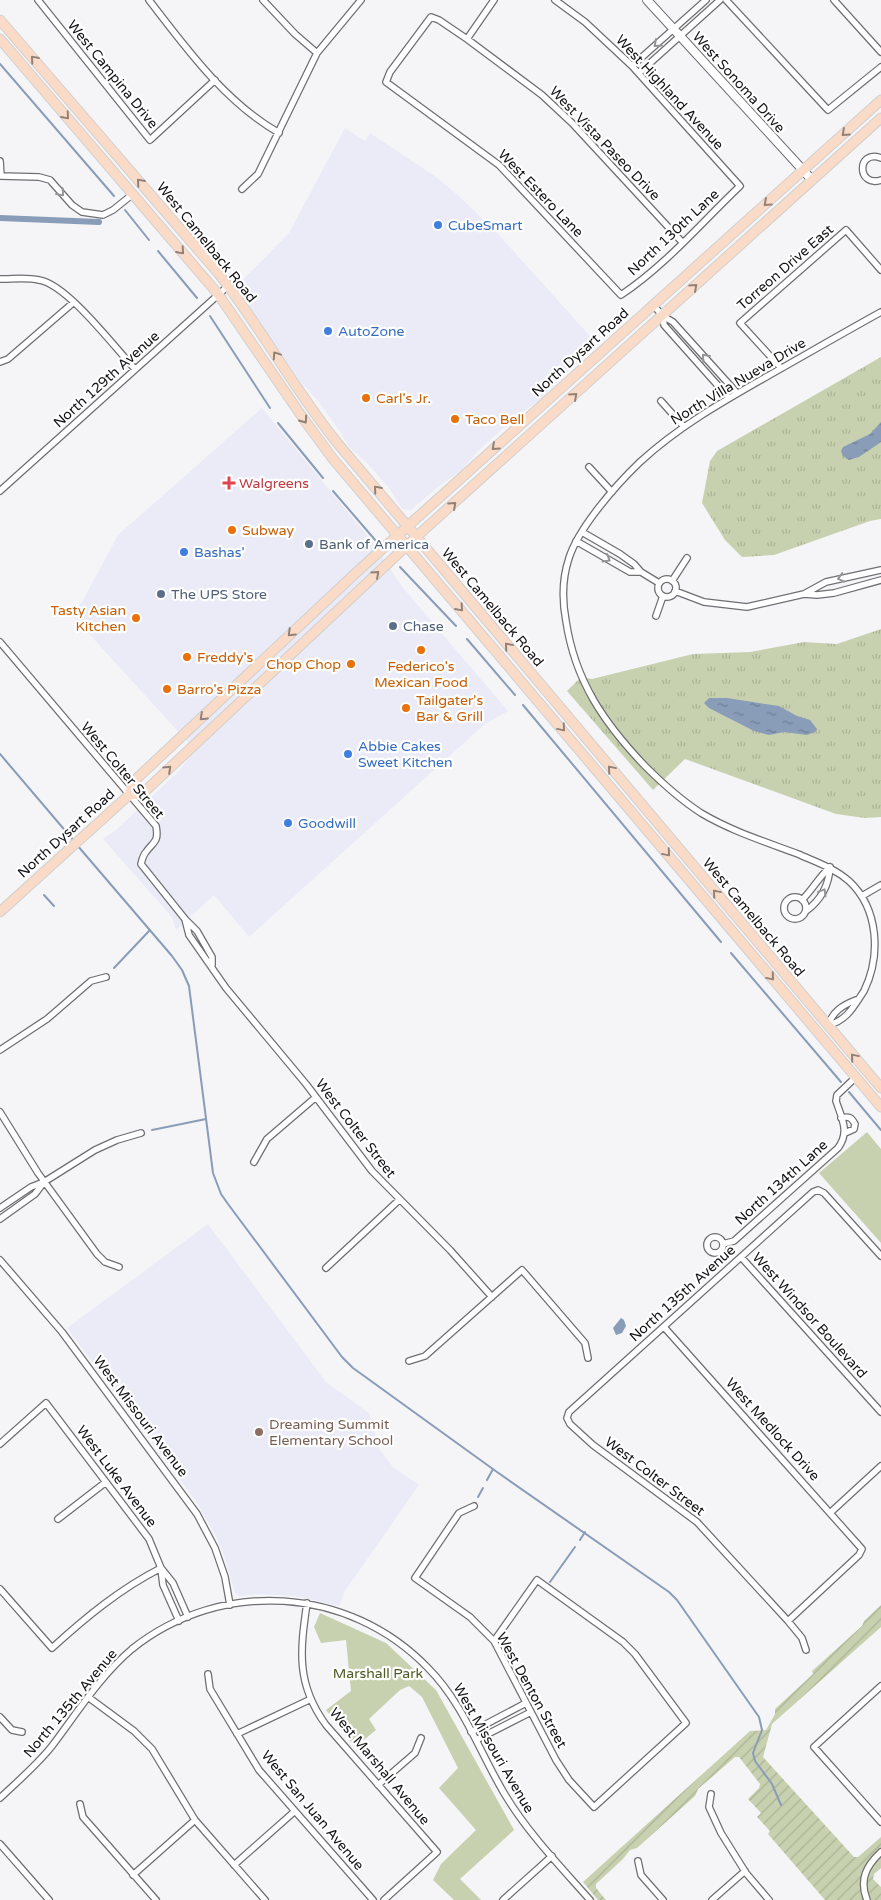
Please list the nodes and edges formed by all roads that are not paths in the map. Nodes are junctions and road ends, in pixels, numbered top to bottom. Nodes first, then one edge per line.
1 (38, 0) edge
2 (149, 0) edge
3 (263, 0) edge
4 (361, 0) edge
5 (494, 0) edge
6 (555, 0) edge
7 (647, 0) edge
8 (706, 0) edge
9 (720, 0) edge
10 (726, 0) edge
11 (834, 0) edge
12 (0, 20) edge
13 (674, 29) junction
14 (680, 36) junction
15 (0, 39) edge
16 (467, 39) junction
17 (881, 52) edge
18 (317, 53) junction
19 (632, 66) junction
20 (881, 68) edge
21 (639, 73) junction
22 (215, 80) junction
23 (386, 82) joint
24 (881, 100) edge
25 (881, 118) edge
26 (279, 133) junction
27 (881, 158) edge
28 (0, 161) edge
29 (803, 171) junction
30 (1, 176) edge
31 (812, 180) junction
32 (881, 180) edge
33 (740, 186) joint
34 (242, 189) dead end
35 (129, 197) junction
36 (683, 243) junction
37 (881, 270) edge
38 (0, 279) edge
39 (228, 286) junction
40 (218, 294) junction
41 (621, 295) joint
42 (74, 302) junction
43 (653, 305) junction
44 (881, 312) edge
45 (662, 316) junction
46 (0, 362) edge
47 (781, 368) junction
48 (135, 370) junction
49 (302, 394) junction
50 (737, 394) junction
51 (729, 398) junction
52 (291, 401) junction
53 (662, 401) dead end
54 (684, 427) junction
55 (589, 466) dead end
56 (0, 491) edge
57 (612, 492) junction
58 (408, 526) junction
59 (582, 532) junction
60 (398, 535) junction
61 (416, 537) junction
62 (576, 541) junction
63 (407, 545) junction
64 (687, 558) dead end
65 (881, 570) edge
66 (641, 572) junction
67 (881, 580) edge
68 (672, 581) junction
69 (659, 583) junction
70 (675, 591) junction
71 (804, 594) junction
72 (663, 596) junction
73 (656, 616) dead end
74 (0, 642) edge
75 (263, 660) junction
76 (273, 670) junction
77 (540, 683) junction
78 (531, 691) junction
79 (129, 795) junction
80 (830, 867) junction
81 (881, 885) edge
82 (862, 896) junction
83 (802, 900) junction
84 (806, 911) junction
85 (0, 912) edge
86 (747, 930) junction
87 (738, 938) junction
88 (106, 977) dead end
89 (856, 1000) junction
90 (828, 1025) junction
91 (818, 1033) junction
92 (0, 1050) edge
93 (856, 1077) junction
94 (881, 1088) edge
95 (316, 1097) junction
96 (881, 1107) edge
97 (0, 1112) edge
98 (841, 1118) junction
99 (141, 1133) dead end
100 (845, 1133) junction
101 (254, 1162) dead end
102 (44, 1182) junction
103 (12, 1199) junction
104 (399, 1200) junction
105 (18, 1207) junction
106 (0, 1208) edge
107 (0, 1219) edge
108 (723, 1244) dead end
109 (741, 1256) junction
110 (881, 1256) edge
111 (0, 1260) edge
112 (119, 1267) dead end
113 (326, 1268) dead end
114 (492, 1297) junction
115 (664, 1327) junction
116 (588, 1358) dead end
117 (409, 1361) dead end
118 (881, 1412) edge
119 (567, 1418) joint
120 (0, 1444) edge
121 (881, 1466) edge
122 (106, 1482) junction
123 (474, 1506) dead end
124 (831, 1512) junction
125 (58, 1519) dead end
126 (161, 1568) junction
127 (0, 1589) edge
128 (176, 1590) junction
129 (167, 1594) junction
130 (307, 1603) junction
131 (230, 1605) junction
132 (188, 1617) junction
133 (179, 1621) junction
134 (788, 1621) junction
135 (494, 1641) junction
136 (806, 1650) dead end
137 (208, 1674) dead end
138 (880, 1690) edge
139 (88, 1697) junction
140 (311, 1699) junction
141 (526, 1703) junction
142 (531, 1712) junction
143 (0, 1717) edge
144 (500, 1717) junction
145 (504, 1726) junction
146 (22, 1732) dead end
147 (472, 1732) junction
148 (237, 1734) junction
149 (421, 1738) dead end
150 (476, 1740) junction
151 (378, 1785) junction
152 (711, 1794) dead end
153 (0, 1798) edge
154 (80, 1804) dead end
155 (295, 1811) junction
156 (195, 1820) junction
157 (881, 1822) edge
158 (0, 1844) edge
159 (881, 1852) edge
160 (552, 1856) junction
161 (638, 1861) dead end
162 (234, 1865) junction
163 (745, 1871) junction
164 (134, 1874) junction
165 (49, 1900) edge
166 (156, 1900) edge
167 (265, 1900) edge
168 (373, 1900) edge
169 (384, 1900) edge
170 (503, 1900) edge
171 (590, 1900) edge
172 (663, 1900) edge
173 (712, 1900) edge
174 (769, 1900) edge
175 (867, 1900) edge

1 - 22 street, West Campina Drive
2 - 22 street
3 - 18 street
4 - 18 street
5 - 16 street
6 - 19 street, West Highland Avenue
7 - 13 street, West Sonoma Drive
8 - 13 street
9 - 14 street
10 - 20 street
11 - 17 street
39 -> 12 main road, West Camelback Road
13 - 14 street, West Sonoma Drive
13 -> 19 street
14 - 21 street
14 - 29 street, West Sonoma Drive
15 -> 35 main road, West Camelback Road
16 - 23 street, West Vista Paseo Drive
16 - 36 street, West Vista Paseo Drive
18 - 26 street
19 - 21 street, West Highland Avenue
21 - 33 street, West Highland Avenue
22 - 26 street
23 - 41 street, West Estero Lane
24 -> 29 main road, North Dysart Road
25 - 31 main road, North Dysart Road
26 - 34 street
27 - 32 street
28 - 30 street
29 - 31 street, West Sonoma Drive
29 -> 43 main road, North Dysart Road
30 -> 35 street
45 -> 31 main road, North Dysart Road
33 - 36 street, North 130th Lane
35 -> 40 main road, West Camelback Road
36 - 41 street, North 130th Lane
37 - 47 street, Torreon Drive East
38 - 42 street
39 - 40 street, North 129th Avenue
49 -> 39 main road, West Camelback Road
40 - 48 street, North 129th Avenue
40 - 52 main road, West Camelback Road
42 - 46 street
42 - 48 street
43 - 45 street
43 -> 58 main road, North Dysart Road
44 - 47 street, North Villa Nueva Drive
50 -> 45 street
45 - 51 street
61 -> 45 main road, North Dysart Road
47 - 50 street, North Villa Nueva Drive
48 - 56 street, North 129th Avenue
49 - 52 street
58 -> 49 main road, West Camelback Road
50 - 51 street, North Villa Nueva Drive
51 - 54 street, North Villa Nueva Drive
52 -> 60 main road, West Camelback Road
53 - 54 street
54 - 57 street, North Villa Nueva Drive
55 - 57 street
57 - 59 street, North Villa Nueva Drive
58 - 60 main road, North Dysart Road
58 - 61 main road, West Camelback Road
59 - 62 street, North Villa Nueva Drive
59 - 66 street
60 - 63 main road, West Camelback Road
60 -> 75 main road, North Dysart Road
61 - 63 main road, North Dysart Road
77 -> 61 main road, West Camelback Road
62 -> 66 street
62 - 80 street, North Villa Nueva Drive
76 -> 63 main road, North Dysart Road
63 -> 78 main road, West Camelback Road
64 - 68 street
65 -> 71 street
66 - 69 street
67 - 71 street
68 - 69 street
68 - 70 street
69 - 72 street
70 - 71 street
70 - 72 street
72 - 73 street
74 - 79 street, West Colter Street
75 - 76 main road
75 -> 79 main road, North Dysart Road
79 -> 76 main road, North Dysart Road
77 - 78 main road
86 -> 77 main road, West Camelback Road
78 -> 87 main road, West Camelback Road
79 - 85 main road, North Dysart Road
79 - 95 street, West Colter Street
80 - 82 street, North Villa Nueva Drive
80 - 83 street
84 -> 80 street
81 - 82 street
82 - 89 street, North Villa Nueva Drive
83 - 84 street
83 - 84 street
86 - 87 main road
86 - 90 main road, West Camelback Road
87 -> 91 main road, West Camelback Road
88 - 92 street
89 - 90 street
89 - 90 street, North Villa Nueva Drive
90 - 91 main road
94 -> 90 main road, West Camelback Road
91 - 93 main road, West Camelback Road
93 - 96 main road, West Camelback Road
93 - 98 street, North 134th Lane
95 - 101 street
95 - 104 street, West Colter Street
97 - 102 street
98 - 100 street, North 134th Lane
98 - 100 street
99 - 102 street
100 - 108 street, North 134th Lane
102 - 103 street
102 - 105 street
102 - 112 street
103 - 105 street
103 - 106 street
104 - 113 street
104 - 114 street, West Colter Street
105 - 107 street
109 - 110 street, North 135th Avenue
109 - 115 street, North 135th Avenue
109 - 118 street, West Windsor Boulevard
111 - 131 street, West Missouri Avenue
114 - 116 street
114 - 117 street
115 - 119 street, North 135th Avenue
115 - 124 street, West Medlock Drive
119 - 134 street, West Colter Street
120 - 122 street, West Luke Avenue
121 - 124 street
122 - 125 street
122 - 126 street, West Luke Avenue
123 - 135 street, West Denton Street
124 - 134 street, West Medlock Drive
126 - 127 street
126 - 128 street, West Luke Avenue
126 - 129 street, West Luke Avenue
128 - 129 street
128 - 132 street, West Luke Avenue
129 - 133 street, West Luke Avenue
130 - 131 street, North 135th Avenue
130 - 140 street, West Marshall Avenue
130 - 147 street, West Missouri Avenue
131 - 132 street, North 135th Avenue
132 - 133 street, North 135th Avenue
133 - 139 street, North 135th Avenue
134 - 136 street, West Colter Street
135 - 141 street, West Denton Street
135 - 142 street, West Denton Street
137 - 148 street, West San Juan Avenue
138 - 157 street
139 - 153 street, North 135th Avenue
139 - 156 street
140 - 148 street
140 - 151 street, West Marshall Avenue
141 - 142 street, West Denton Street
141 - 144 street
142 - 145 street
143 - 146 street
144 - 145 street
144 - 147 street
145 - 150 street
147 - 150 street, West Missouri Avenue
148 - 155 street, West San Juan Avenue
149 - 151 street
150 - 160 street, West Missouri Avenue
151 - 169 street, West Marshall Avenue
152 - 163 street
154 - 164 street
155 - 162 street
155 - 168 street, West San Juan Avenue
156 - 162 street
156 - 164 street
158 - 165 street
159 - 175 street
160 - 170 street
160 - 171 street, West Missouri Avenue
161 - 172 street
162 - 167 street
163 - 173 street
163 - 174 street
164 - 166 street

